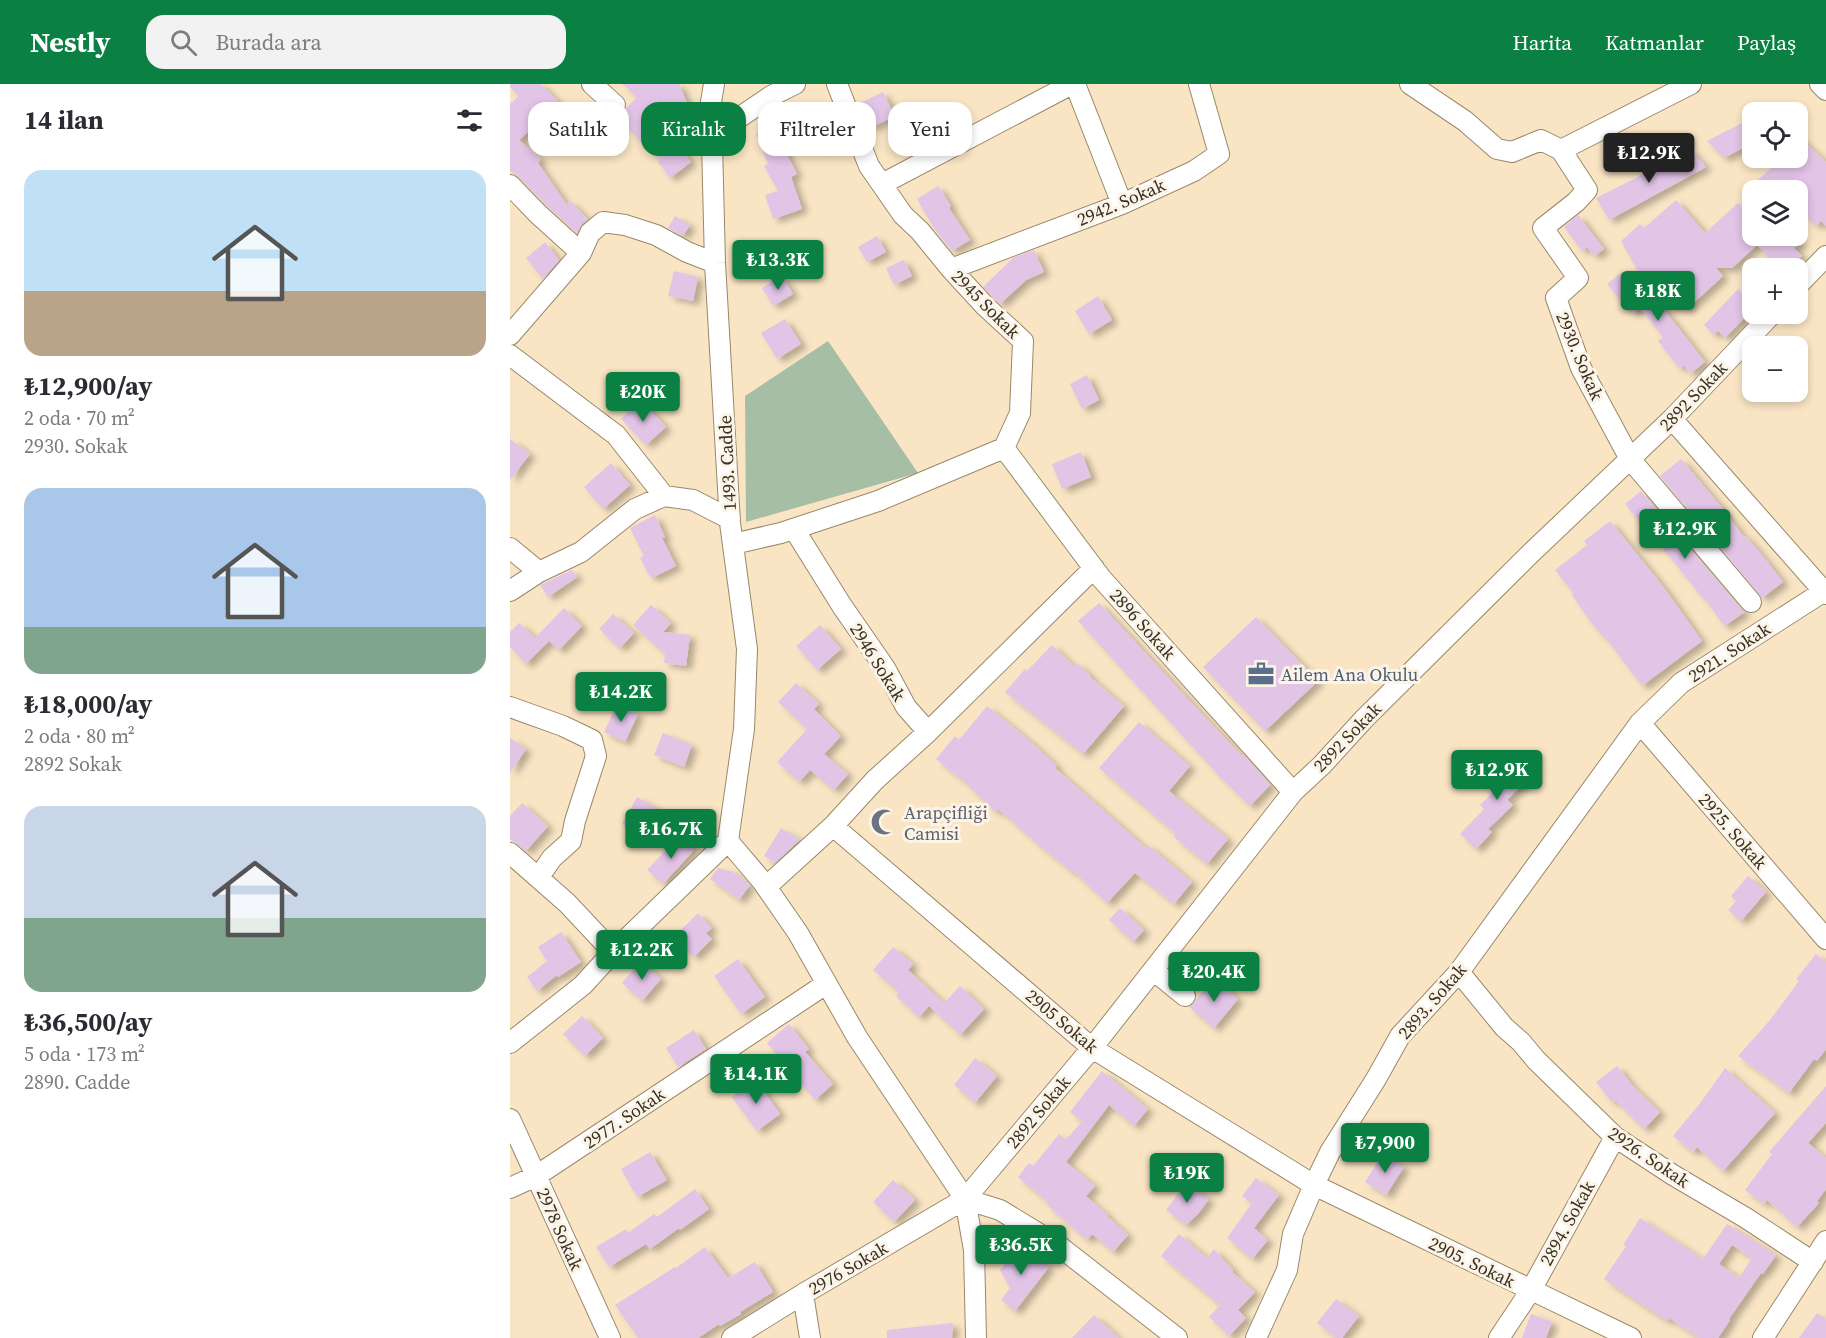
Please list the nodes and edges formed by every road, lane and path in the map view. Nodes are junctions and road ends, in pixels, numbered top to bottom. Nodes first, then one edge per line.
1 (592, 84) edge
2 (714, 84) edge
3 (795, 84) edge
4 (837, 84) edge
5 (1073, 84) edge
6 (1199, 84) edge
7 (1410, 84) edge
8 (1691, 84) edge
9 (1820, 84) edge
10 (1826, 90) edge
11 (612, 102) edge
12 (711, 102) edge
13 (746, 113) edge
14 (1561, 150) junction
15 (712, 156) edge
16 (882, 184) junction
17 (510, 185) edge
18 (1122, 204) junction
19 (581, 253) junction
20 (1826, 256) edge
21 (715, 263) junction
22 (951, 269) junction
23 (1808, 275) edge
24 (1762, 324) edge
25 (510, 335) edge
26 (510, 355) edge
27 (1672, 419) junction
28 (1004, 448) junction
29 (1630, 459) junction
30 (664, 496) junction
31 (730, 519) junction
32 (794, 529) junction
33 (733, 544) junction
34 (510, 548) edge
35 (1094, 568) junction
36 (538, 572) junction
37 (510, 591) edge
38 (1825, 592) edge
39 (1751, 602) dead end
40 (510, 707) edge
41 (1640, 723) junction
42 (928, 732) junction
43 (1293, 792) junction
44 (833, 826) junction
45 (728, 841) junction
46 (510, 853) edge
47 (525, 873) edge
48 (766, 887) junction
49 (1826, 939) edge
50 (613, 952) junction
51 (1153, 970) junction
52 (1459, 972) junction
53 (826, 984) junction
54 (1185, 996) dead end
55 (510, 1043) edge
56 (1092, 1048) junction
57 (510, 1119) edge
58 (1615, 1137) junction
59 (536, 1176) junction
60 (1314, 1185) junction
61 (510, 1188) edge
62 (965, 1199) junction
63 (1826, 1241) edge
64 (1813, 1262) junction
65 (1531, 1290) junction
66 (803, 1294) junction
67 (610, 1338) edge
68 (732, 1338) edge
69 (810, 1338) edge
70 (976, 1338) edge
71 (1177, 1338) edge
72 (1256, 1338) edge
73 (1499, 1338) edge
74 (1631, 1338) edge
75 (1763, 1338) edge

1 - 11 street
2 - 12 street, 1493. Cadde
3 - 13 street
4 - 16 street, 2945 Sokak
5 - 16 street
5 - 18 street
6 - 18 street, 2942. Sokak
7 - 14 street
8 - 14 street
9 - 10 street
14 - 29 street, 2930. Sokak
15 - 21 street, 1493. Cadde
16 - 22 street, 2945 Sokak
17 - 19 street
18 - 22 street, 2942. Sokak
19 - 21 street
19 - 25 street
20 - 23 street
21 - 31 street, 1493. Cadde
22 - 28 street, 2945 Sokak
24 - 27 street, 2892 Sokak
26 - 30 street
27 - 29 street, 2892 Sokak
27 - 38 street
28 - 32 street
28 - 35 street, 2896 Sokak
29 - 39 street
29 - 43 street, 2892 Sokak
30 - 31 street
30 - 36 street
31 - 33 street, 1493. Cadde
32 - 33 street
32 - 42 street, 2946 Sokak
33 - 45 street, 1493. Cadde
34 - 36 street
35 - 42 street
35 - 43 street, 2896 Sokak
36 - 37 street
38 - 41 street, 2921. Sokak
40 - 47 street
41 - 49 street, 2925. Sokak
41 - 52 street, 2893. Sokak
42 - 44 street
43 - 51 street, 2892 Sokak
44 - 48 street
44 - 56 street, 2905 Sokak
45 - 48 street
45 - 50 street
46 - 47 street
47 - 50 street
48 - 53 street
50 - 55 street
51 - 54 street
51 - 56 street, 2892 Sokak
52 - 58 street, 2926. Sokak
52 - 60 street, 2893. Sokak
53 - 59 street, 2977. Sokak
53 - 62 street
56 - 60 street, 2905 Sokak
56 - 62 street, 2892 Sokak
57 - 59 street, 2978 Sokak
58 - 64 street, 2926. Sokak
58 - 65 street, 2894. Sokak
59 - 61 street, 2977. Sokak
59 - 67 street, 2978 Sokak
60 - 65 street, 2905. Sokak
60 - 72 street, 2893. Sokak
62 - 66 street, 2976 Sokak
62 - 70 street
62 - 71 street
63 - 64 street
64 - 75 street
65 - 73 street, 2894. Sokak
65 - 74 street, 2905. Sokak
66 - 68 street, 2976 Sokak
66 - 69 street

